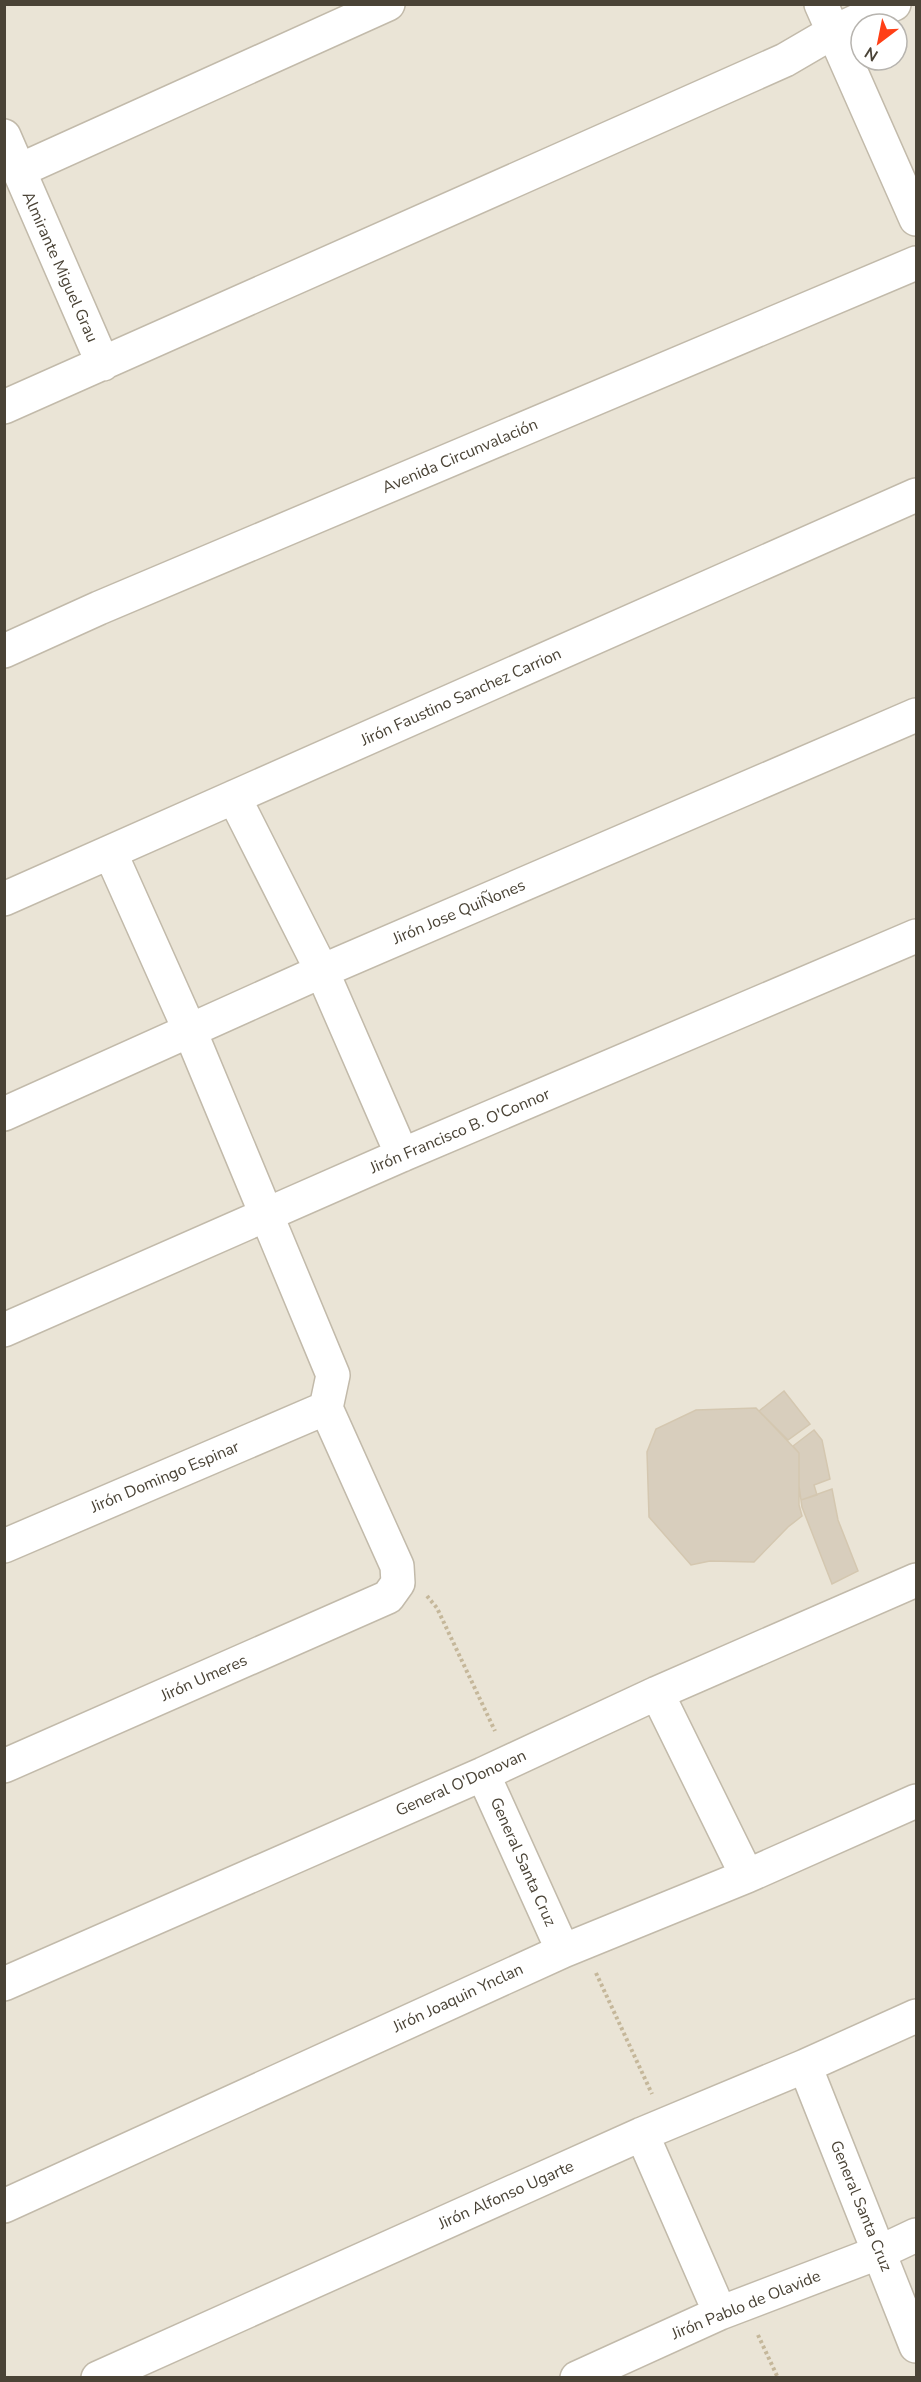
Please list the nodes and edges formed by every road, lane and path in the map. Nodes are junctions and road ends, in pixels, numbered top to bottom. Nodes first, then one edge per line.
1 (388, 4) edge
2 (894, 4) edge
3 (827, 18) edge
4 (4, 136) edge
5 (18, 171) junction
6 (916, 219) edge
7 (916, 263) edge
8 (103, 364) junction
9 (4, 407) edge
10 (916, 495) edge
11 (4, 651) edge
12 (916, 715) edge
13 (234, 797) junction
14 (110, 852) junction
15 (4, 898) edge
16 (916, 936) edge
17 (322, 971) junction
18 (190, 1031) junction
19 (4, 1114) edge
20 (402, 1155) junction
21 (268, 1215) junction
22 (4, 1330) edge
23 (326, 1407) junction
24 (4, 1546) edge
25 (916, 1580) edge
26 (398, 1583) junction
27 (657, 1693) junction
28 (4, 1766) edge
29 (496, 1768) junction
30 (916, 1801) edge
31 (747, 1876) junction
32 (572, 1947) junction
33 (4, 1984) edge
34 (916, 2016) edge
35 (806, 2066) junction
36 (654, 2129) junction
37 (4, 2206) edge
38 (916, 2235) edge
39 (880, 2252) junction
40 (732, 2308) junction
41 (916, 2346) edge
42 (98, 2378) edge
43 (577, 2378) edge
44 (777, 2378) edge

1 - 5 street
2 - 3 street
3 - 6 street
3 - 8 street
4 - 5 street, Almirante Miguel Grau
5 - 8 street, Almirante Miguel Grau
7 - 11 street, Avenida Circunvalación
8 - 9 street
10 - 13 street, Jirón Faustino Sanchez Carrion
12 - 17 street, Jirón Jose QuiÑones
13 - 14 street, Jirón Faustino Sanchez Carrion
13 - 17 street
14 - 15 street, Jirón Faustino Sanchez Carrion
14 - 18 street
16 - 20 street, Jirón Francisco B. O'Connor
17 - 18 street, Jirón Jose QuiÑones
17 - 20 street
18 - 19 street, Jirón Jose QuiÑones
18 - 21 street
20 - 21 street, Jirón Francisco B. O'Connor
21 - 22 street, Jirón Francisco B. O'Connor
21 - 23 street
23 - 24 street, Jirón Domingo Espinar
23 - 26 street
25 - 27 street, General O'Donovan
26 - 28 street, Jirón Umeres
26 - 29 path
27 - 29 street, General O'Donovan
27 - 31 street
29 - 32 street, General Santa Cruz
29 - 33 street, General O'Donovan
30 - 31 street, Jirón Joaquin Ynclan
31 - 32 street, Jirón Joaquin Ynclan
32 - 36 path
32 - 37 street, Jirón Joaquin Ynclan
34 - 35 street, Jirón Alfonso Ugarte
35 - 36 street, Jirón Alfonso Ugarte
35 - 39 street, General Santa Cruz
36 - 40 street
36 - 42 street, Jirón Alfonso Ugarte
38 - 39 street, Jirón Pablo de Olavide
39 - 40 street, Jirón Pablo de Olavide
39 - 41 street, General Santa Cruz
40 - 43 street, Jirón Pablo de Olavide
40 - 44 path

